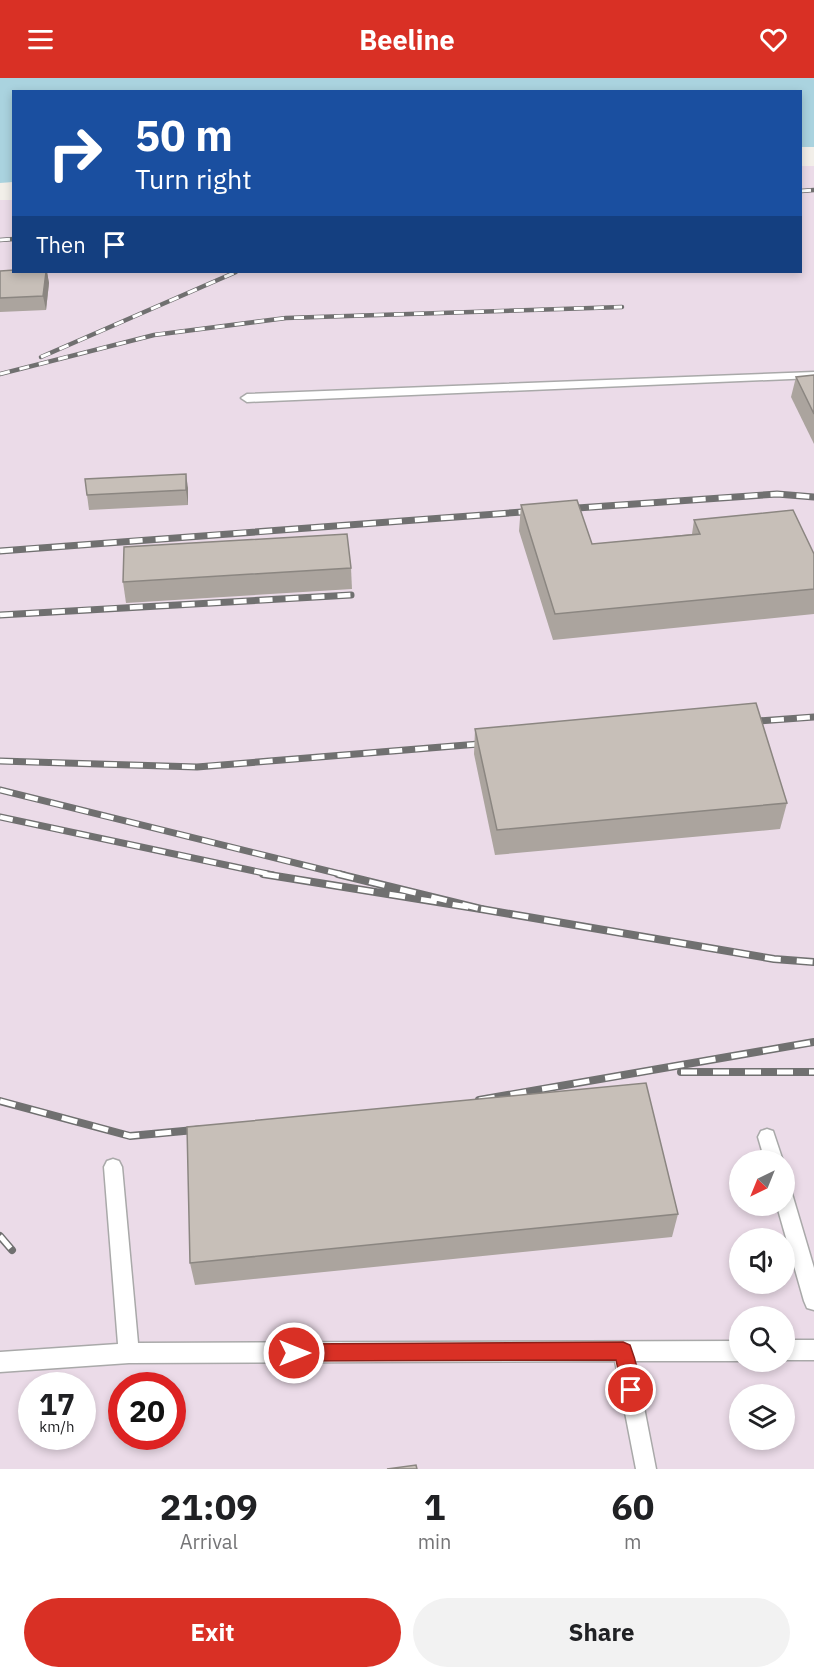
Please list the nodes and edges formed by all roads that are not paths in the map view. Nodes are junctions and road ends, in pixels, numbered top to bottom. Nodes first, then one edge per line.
1 (814, 375) edge
2 (247, 399) dead end
3 (767, 1137) dead end
4 (771, 1150) edge
5 (112, 1167) dead end
6 (789, 1216) edge
7 (814, 1301) edge
8 (795, 1350) edge
9 (814, 1350) edge
10 (623, 1351) junction
11 (729, 1351) edge
12 (129, 1353) junction
13 (0, 1362) edge
14 (646, 1469) edge

1 - 2 lane
3 - 4 lane
5 - 12 lane
6 - 7 lane
8 - 9 lane
10 - 11 lane
10 - 12 lane
10 - 14 lane
12 - 13 lane

